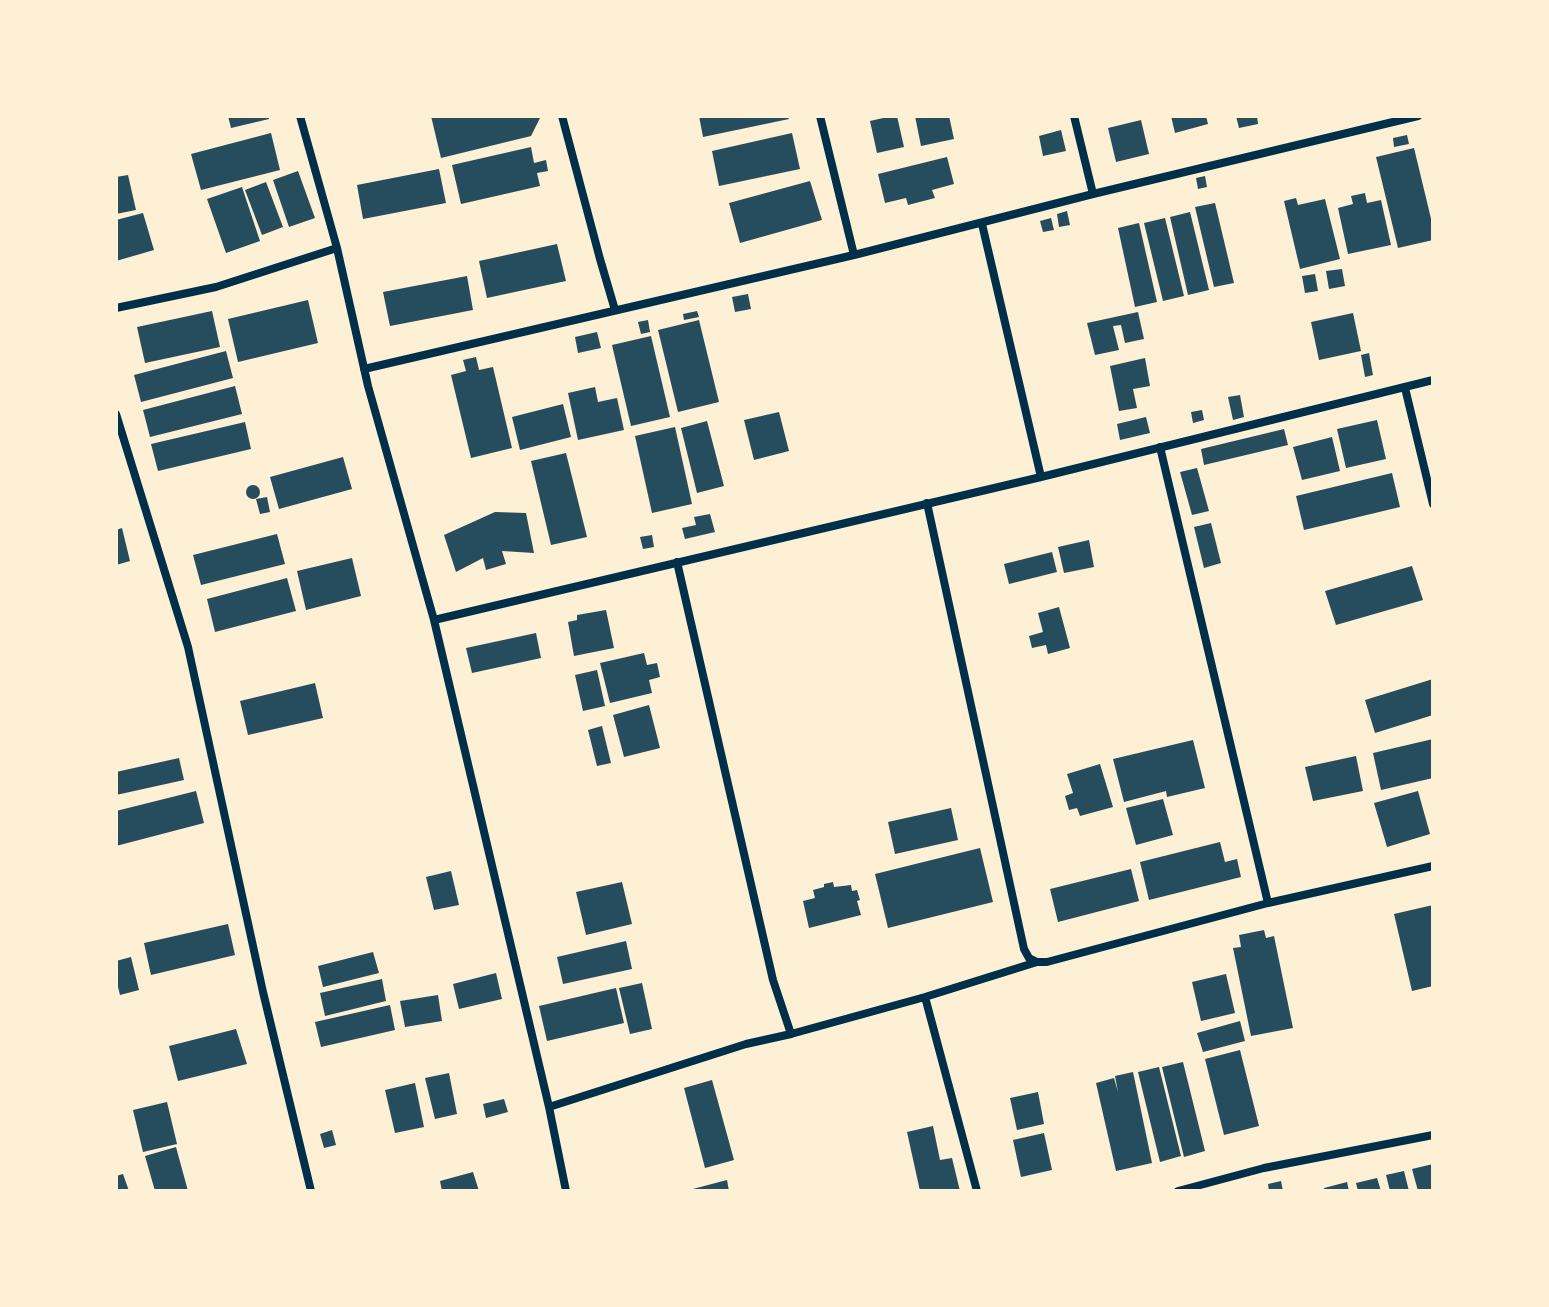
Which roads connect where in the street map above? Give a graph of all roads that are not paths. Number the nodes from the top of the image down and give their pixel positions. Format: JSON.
{"nodes":[{"id":1,"x":300,"y":116,"type":"edge"},
{"id":2,"x":562,"y":116,"type":"edge"},
{"id":3,"x":820,"y":116,"type":"edge"},
{"id":4,"x":1074,"y":116,"type":"edge"},
{"id":5,"x":1418,"y":116,"type":"edge"},
{"id":6,"x":1093,"y":194,"type":"junction"},
{"id":7,"x":982,"y":224,"type":"junction"},
{"id":8,"x":337,"y":248,"type":"junction"},
{"id":9,"x":854,"y":255,"type":"junction"},
{"id":10,"x":116,"y":308,"type":"edge"},
{"id":11,"x":615,"y":310,"type":"junction"},
{"id":12,"x":364,"y":369,"type":"junction"},
{"id":13,"x":1433,"y":380,"type":"edge"},
{"id":14,"x":1405,"y":388,"type":"junction"},
{"id":15,"x":116,"y":414,"type":"edge"},
{"id":16,"x":1160,"y":447,"type":"junction"},
{"id":17,"x":1041,"y":477,"type":"junction"},
{"id":18,"x":927,"y":503,"type":"junction"},
{"id":19,"x":1433,"y":504,"type":"edge"},
{"id":20,"x":677,"y":562,"type":"junction"},
{"id":21,"x":434,"y":620,"type":"junction"},
{"id":22,"x":1433,"y":866,"type":"edge"},
{"id":23,"x":1268,"y":903,"type":"junction"},
{"id":24,"x":1037,"y":962,"type":"junction"},
{"id":25,"x":925,"y":997,"type":"junction"},
{"id":26,"x":791,"y":1034,"type":"junction"},
{"id":27,"x":549,"y":1107,"type":"junction"},
{"id":28,"x":1433,"y":1135,"type":"edge"},
{"id":29,"x":311,"y":1191,"type":"edge"},
{"id":30,"x":566,"y":1191,"type":"edge"},
{"id":31,"x":977,"y":1191,"type":"edge"},
{"id":32,"x":1178,"y":1191,"type":"edge"}],
"edges":[{"from":1,"to":8,"type":"street"},
{"from":2,"to":11,"type":"street"},
{"from":3,"to":9,"type":"street"},
{"from":4,"to":6,"type":"street"},
{"from":5,"to":6,"type":"street"},
{"from":6,"to":7,"type":"street"},
{"from":7,"to":9,"type":"street"},
{"from":7,"to":17,"type":"street"},
{"from":8,"to":10,"type":"street"},
{"from":8,"to":12,"type":"street"},
{"from":9,"to":11,"type":"street"},
{"from":11,"to":12,"type":"street"},
{"from":12,"to":21,"type":"street"},
{"from":13,"to":14,"type":"street"},
{"from":14,"to":16,"type":"street"},
{"from":14,"to":19,"type":"street"},
{"from":15,"to":29,"type":"street"},
{"from":16,"to":17,"type":"street"},
{"from":16,"to":23,"type":"street"},
{"from":17,"to":18,"type":"street"},
{"from":18,"to":20,"type":"street"},
{"from":18,"to":24,"type":"street"},
{"from":20,"to":21,"type":"street"},
{"from":20,"to":26,"type":"street"},
{"from":21,"to":27,"type":"street"},
{"from":22,"to":23,"type":"street"},
{"from":23,"to":24,"type":"street"},
{"from":24,"to":25,"type":"street"},
{"from":25,"to":26,"type":"street"},
{"from":25,"to":31,"type":"street"},
{"from":26,"to":27,"type":"street"},
{"from":27,"to":30,"type":"street"},
{"from":28,"to":32,"type":"street"}]}
